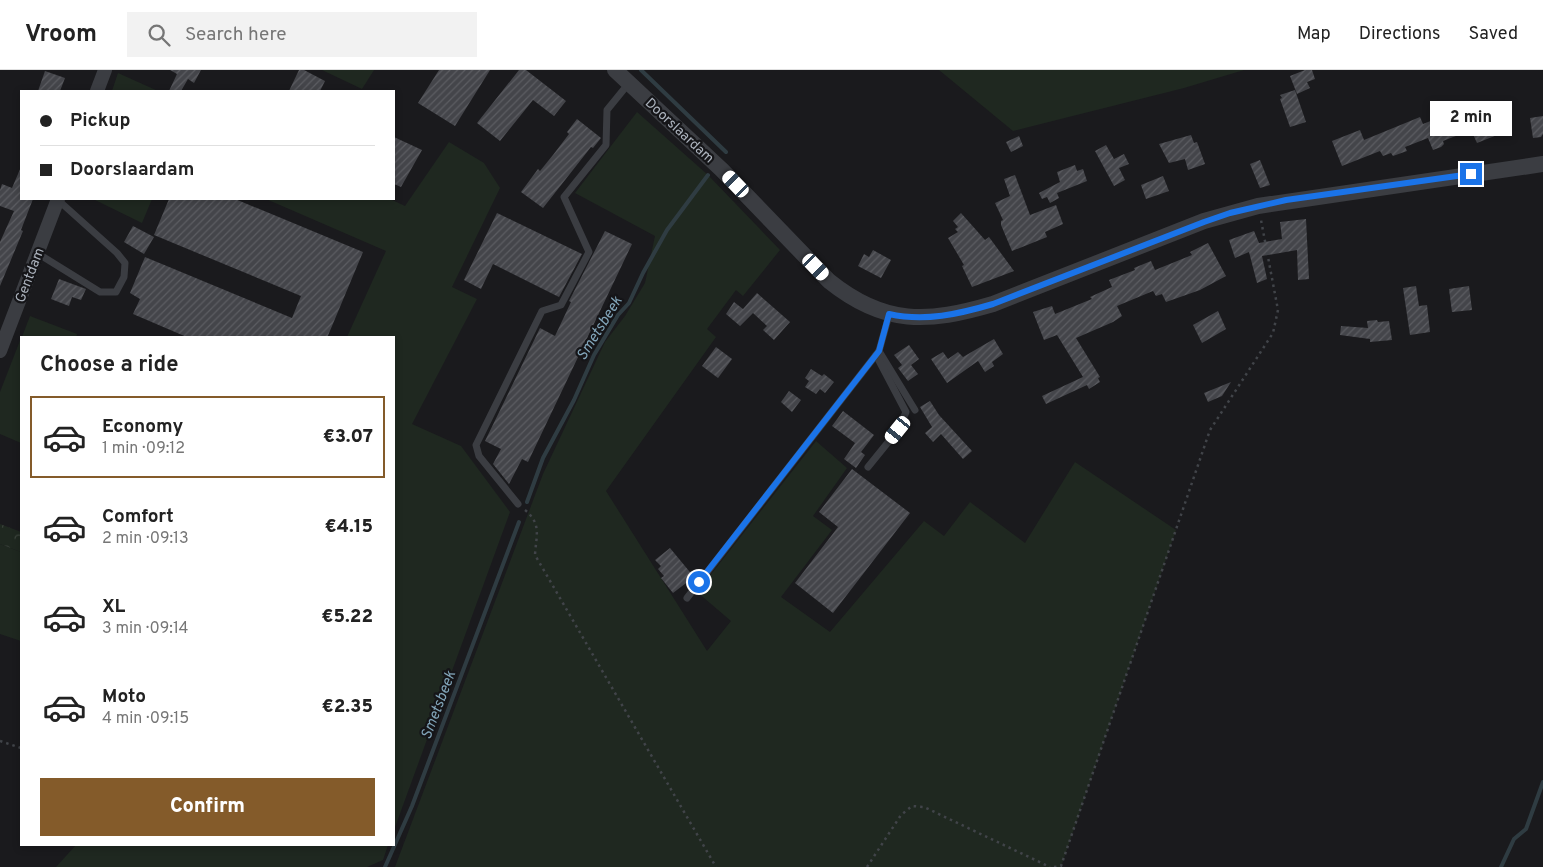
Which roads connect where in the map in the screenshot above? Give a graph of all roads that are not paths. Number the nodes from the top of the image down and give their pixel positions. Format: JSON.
{"nodes":[{"id":1,"x":105,"y":70,"type":"edge"},
{"id":2,"x":615,"y":70,"type":"edge"},
{"id":3,"x":629,"y":83,"type":"junction"},
{"id":4,"x":98,"y":90,"type":"edge"},
{"id":5,"x":1543,"y":164,"type":"edge"},
{"id":6,"x":58,"y":200,"type":"edge"},
{"id":7,"x":37,"y":253,"type":"junction"},
{"id":8,"x":889,"y":314,"type":"junction"},
{"id":9,"x":0,"y":350,"type":"edge"},
{"id":10,"x":878,"y":353,"type":"junction"},
{"id":11,"x":915,"y":410,"type":"dead end"},
{"id":12,"x":868,"y":467,"type":"dead end"},
{"id":13,"x":518,"y":504,"type":"road end"},
{"id":14,"x":687,"y":598,"type":"dead end"}],
"edges":[{"from":1,"to":4,"type":"street"},
{"from":2,"to":3,"type":"street","name":"Doorslaardam"},
{"from":3,"to":8,"type":"street","name":"Doorslaardam"},
{"from":3,"to":13,"type":"lane"},
{"from":5,"to":8,"type":"street","name":"Doorslaardam"},
{"from":6,"to":7,"type":"street","name":"Gentdam"},
{"from":6,"to":7,"type":"lane"},
{"from":7,"to":9,"type":"street","name":"Gentdam"},
{"from":8,"to":10,"type":"lane"},
{"from":10,"to":11,"type":"lane"},
{"from":10,"to":12,"type":"lane"},
{"from":10,"to":14,"type":"lane"}]}
